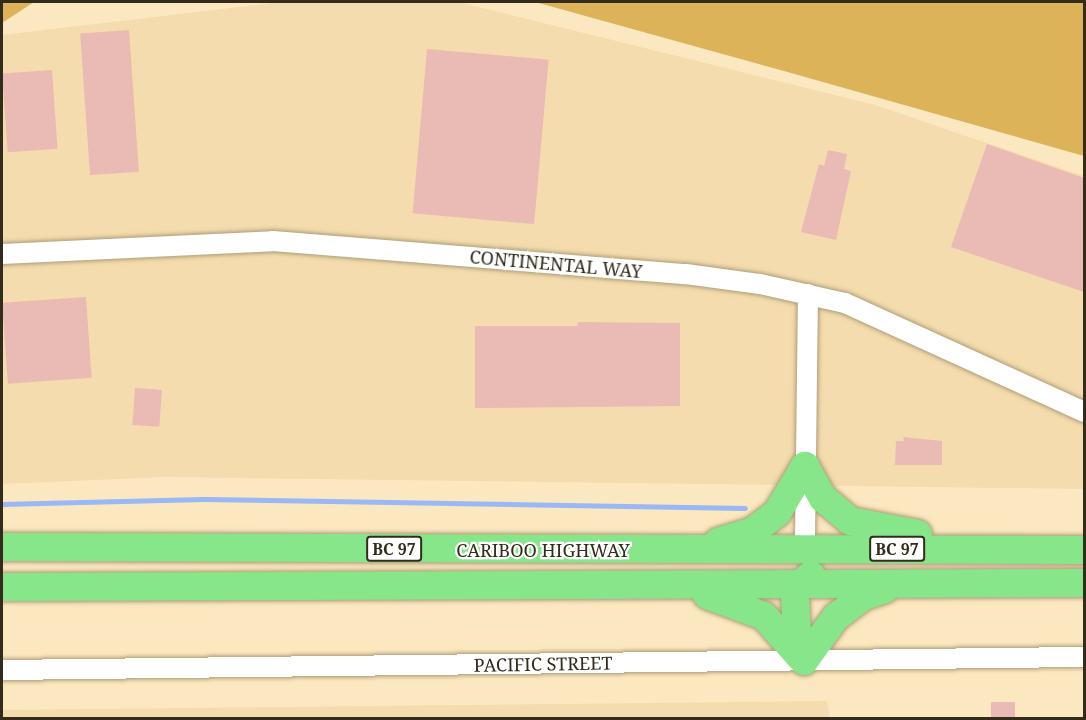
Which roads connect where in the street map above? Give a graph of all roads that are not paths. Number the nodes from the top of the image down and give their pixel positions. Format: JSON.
{"nodes":[{"id":1,"x":2,"y":254,"type":"edge"},
{"id":2,"x":808,"y":294,"type":"junction"},
{"id":3,"x":1084,"y":412,"type":"edge"},
{"id":4,"x":804,"y":466,"type":"junction"},
{"id":5,"x":2,"y":547,"type":"edge"},
{"id":6,"x":100,"y":547,"type":"junction"},
{"id":7,"x":993,"y":548,"type":"junction"},
{"id":8,"x":801,"y":549,"type":"junction"},
{"id":9,"x":1084,"y":550,"type":"edge"},
{"id":10,"x":687,"y":551,"type":"junction"},
{"id":11,"x":1084,"y":563,"type":"edge"},
{"id":12,"x":2,"y":565,"type":"edge"},
{"id":13,"x":1084,"y":583,"type":"edge"},
{"id":14,"x":896,"y":585,"type":"junction"},
{"id":15,"x":681,"y":586,"type":"junction"},
{"id":16,"x":798,"y":586,"type":"junction"},
{"id":17,"x":2,"y":587,"type":"edge"},
{"id":18,"x":499,"y":587,"type":"junction"},
{"id":19,"x":1084,"y":657,"type":"edge"},
{"id":20,"x":804,"y":661,"type":"junction"},
{"id":21,"x":2,"y":670,"type":"edge"}],
"edges":[{"from":1,"to":2,"type":"street","name":"CONTINENTAL WAY"},
{"from":2,"to":3,"type":"street","name":"CONTINENTAL WAY"},
{"from":2,"to":4,"type":"street"},
{"from":4,"to":7,"type":"highway"},
{"from":4,"to":8,"type":"street"},
{"from":4,"to":10,"type":"highway"},
{"from":5,"to":6,"type":"highway","name":"CARIBOO HIGHWAY","number":"BC 97"},
{"from":6,"to":10,"type":"highway","name":"CARIBOO HIGHWAY","number":"BC 97"},
{"from":6,"to":12,"type":"highway"},
{"from":7,"to":8,"type":"highway","name":"CARIBOO HIGHWAY","number":"BC 97"},
{"from":7,"to":9,"type":"highway","name":"CARIBOO HIGHWAY","number":"BC 97"},
{"from":8,"to":10,"type":"highway","name":"CARIBOO HIGHWAY","number":"BC 97"},
{"from":8,"to":18,"type":"highway"},
{"from":11,"to":16,"type":"highway"},
{"from":13,"to":14,"type":"highway","name":"CARIBOO HIGHWAY","number":"BC 97"},
{"from":14,"to":16,"type":"highway","name":"CARIBOO HIGHWAY","number":"BC 97"},
{"from":14,"to":20,"type":"highway"},
{"from":15,"to":16,"type":"highway","name":"CARIBOO HIGHWAY","number":"BC 97"},
{"from":15,"to":18,"type":"highway","name":"CARIBOO HIGHWAY","number":"BC 97"},
{"from":15,"to":20,"type":"highway"},
{"from":16,"to":20,"type":"highway"},
{"from":17,"to":18,"type":"highway","name":"CARIBOO HIGHWAY","number":"BC 97"},
{"from":19,"to":20,"type":"street","name":"PACIFIC STREET"},
{"from":20,"to":21,"type":"street","name":"PACIFIC STREET"}]}
